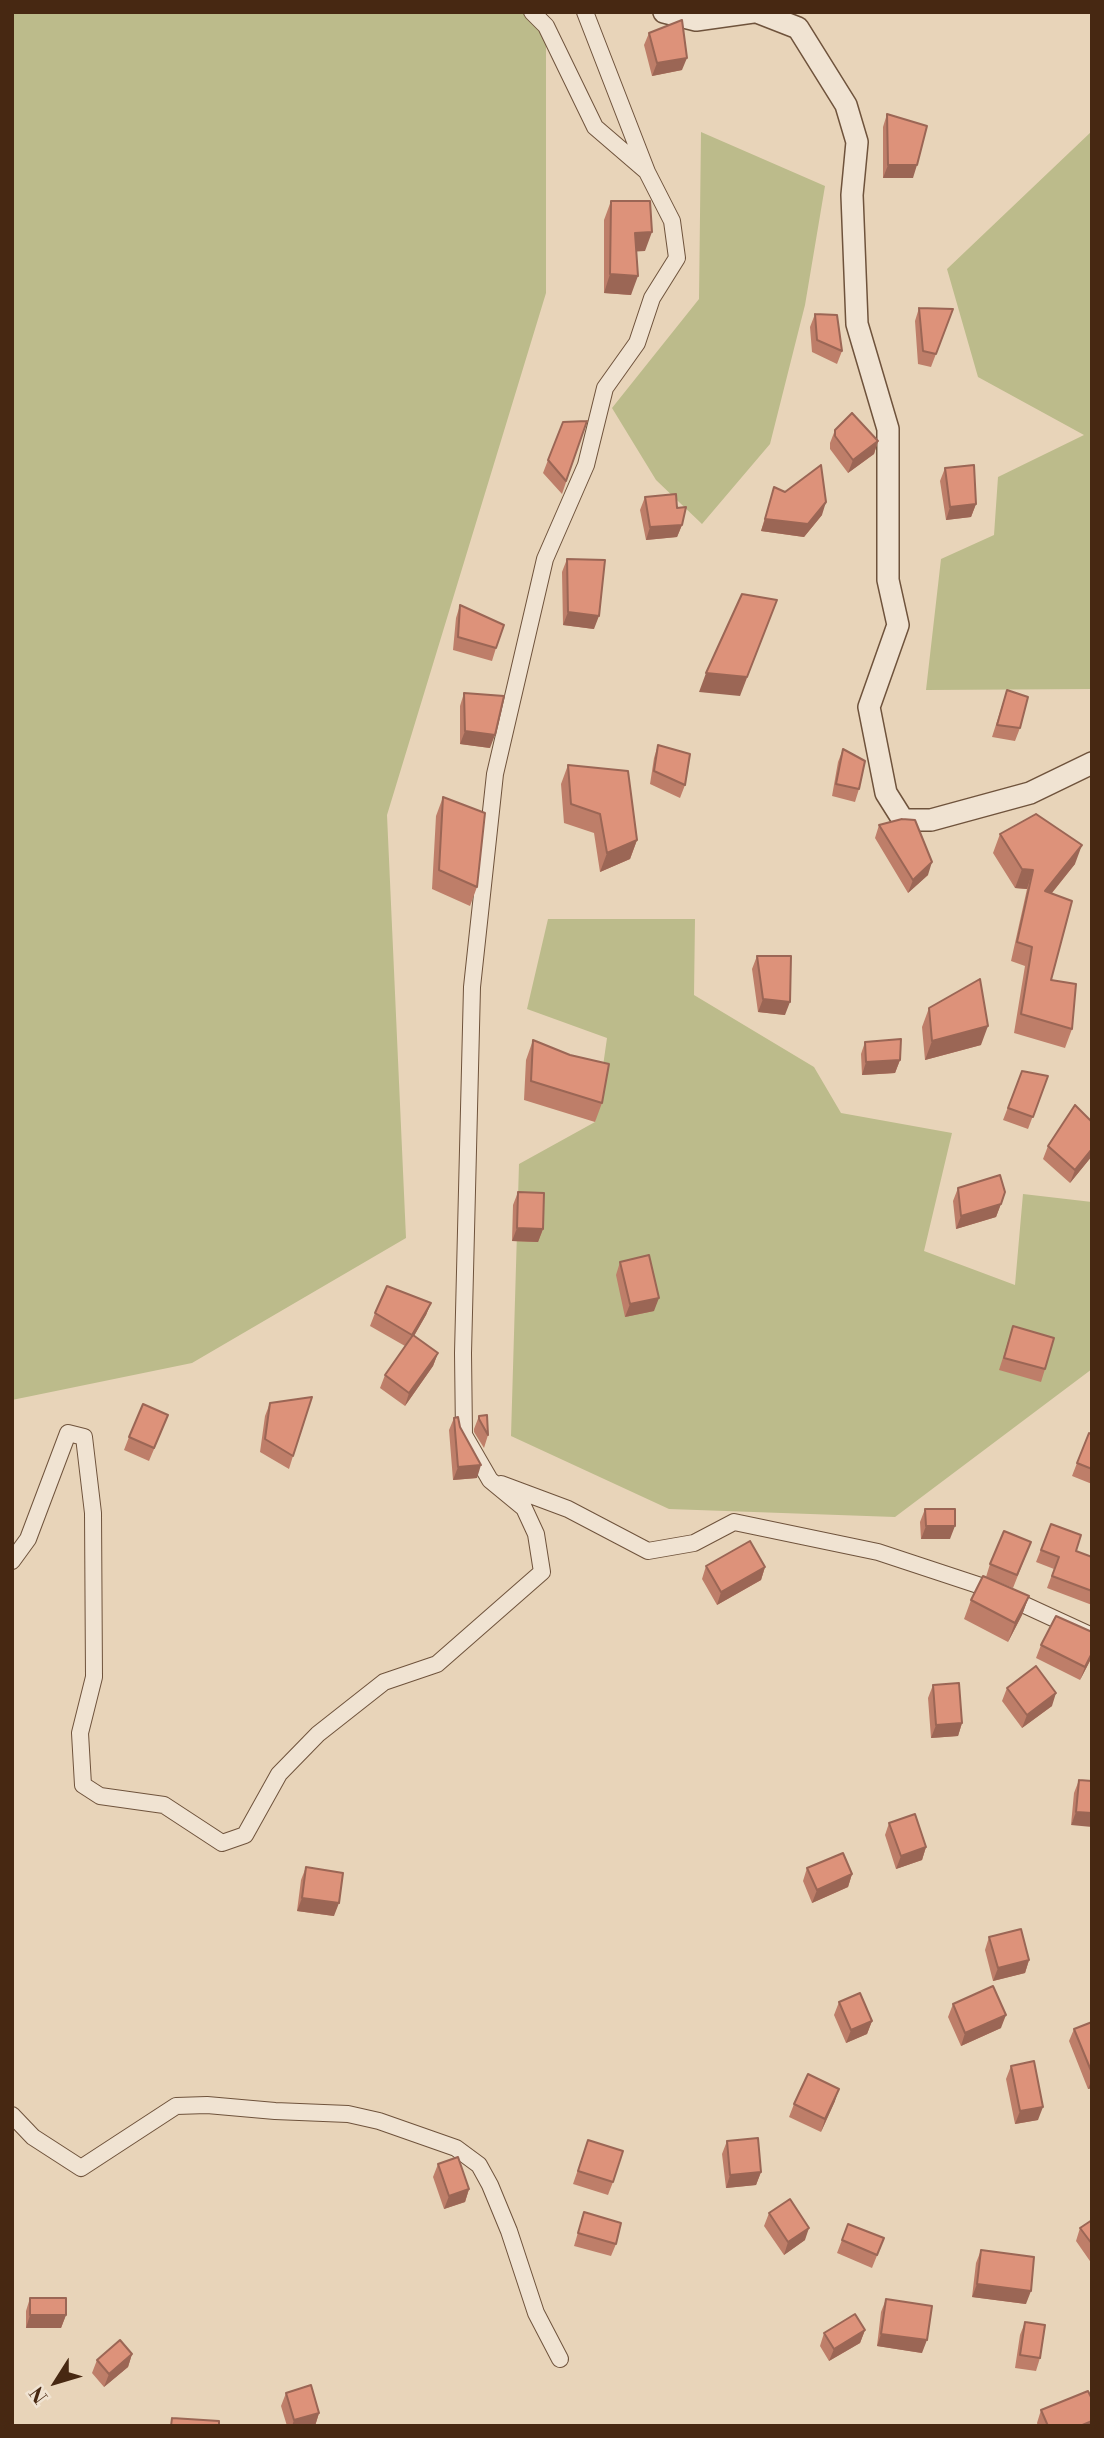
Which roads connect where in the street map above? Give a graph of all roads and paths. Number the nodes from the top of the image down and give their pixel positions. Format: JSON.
{"nodes":[{"id":1,"x":532,"y":12,"type":"edge"},
{"id":2,"x":585,"y":12,"type":"edge"},
{"id":3,"x":664,"y":12,"type":"edge"},
{"id":4,"x":755,"y":12,"type":"edge"},
{"id":5,"x":647,"y":172,"type":"junction"},
{"id":6,"x":1092,"y":763,"type":"edge"},
{"id":7,"x":490,"y":1480,"type":"junction"},
{"id":8,"x":12,"y":1561,"type":"edge"},
{"id":9,"x":1092,"y":1636,"type":"edge"},
{"id":10,"x":12,"y":2115,"type":"edge"},
{"id":11,"x":560,"y":2359,"type":"dead end"}],
"edges":[{"from":1,"to":5,"type":"street"},
{"from":2,"to":5,"type":"street"},
{"from":3,"to":4,"type":"street"},
{"from":4,"to":6,"type":"street"},
{"from":5,"to":7,"type":"street"},
{"from":7,"to":8,"type":"street"},
{"from":7,"to":9,"type":"street"},
{"from":10,"to":11,"type":"street"}]}
